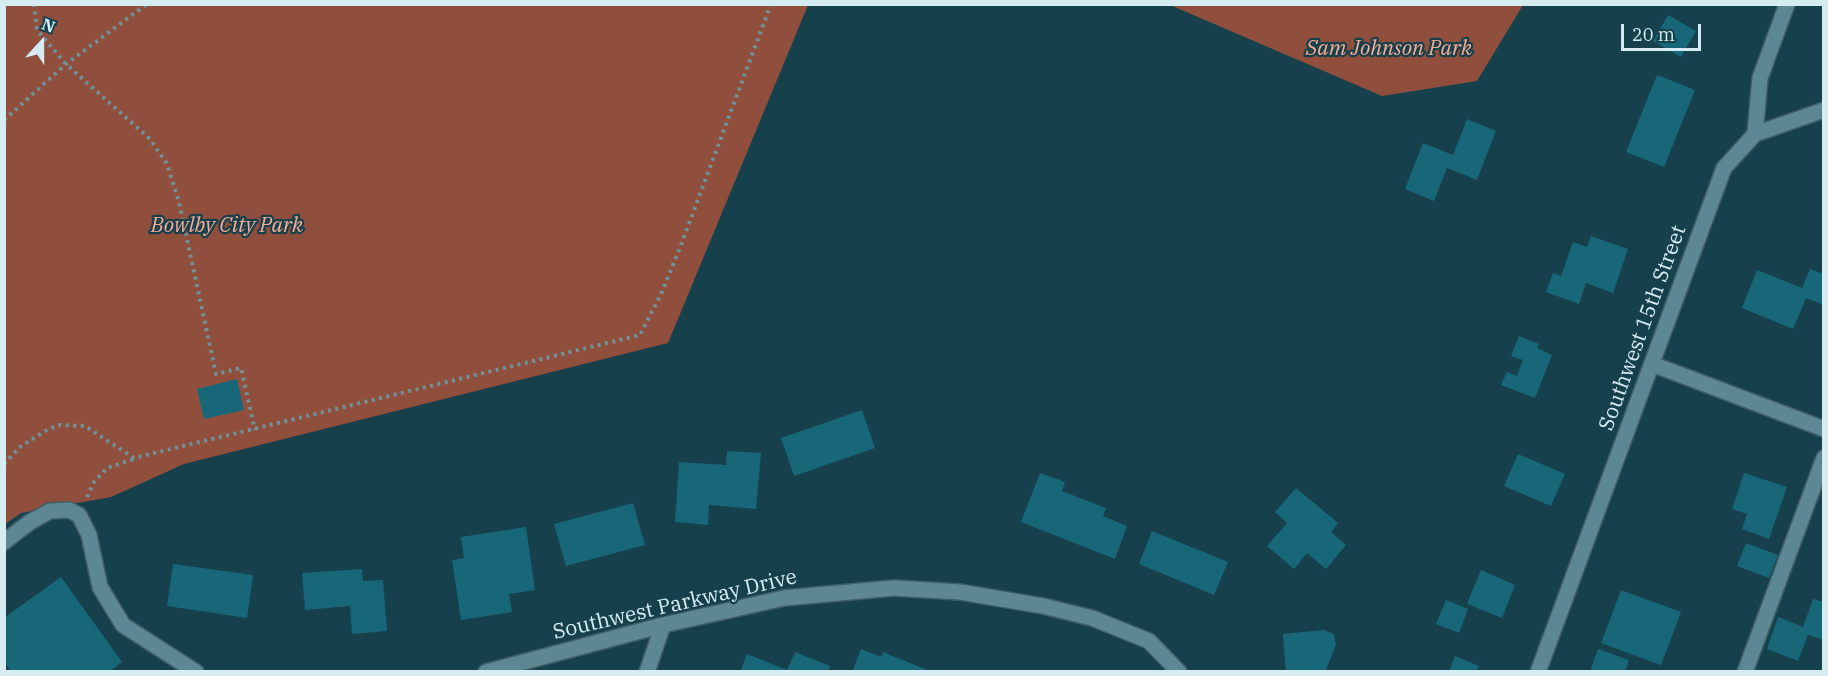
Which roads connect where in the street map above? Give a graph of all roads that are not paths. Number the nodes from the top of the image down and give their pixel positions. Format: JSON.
{"nodes":[{"id":1,"x":1787,"y":4,"type":"edge"},
{"id":2,"x":1824,"y":110,"type":"edge"},
{"id":3,"x":1755,"y":134,"type":"junction"},
{"id":4,"x":1652,"y":364,"type":"junction"},
{"id":5,"x":1824,"y":429,"type":"edge"},
{"id":6,"x":1824,"y":458,"type":"edge"},
{"id":7,"x":4,"y":542,"type":"edge"},
{"id":8,"x":663,"y":626,"type":"junction"},
{"id":9,"x":196,"y":672,"type":"edge"},
{"id":10,"x":486,"y":672,"type":"edge"},
{"id":11,"x":646,"y":672,"type":"edge"},
{"id":12,"x":1179,"y":672,"type":"edge"},
{"id":13,"x":1538,"y":672,"type":"edge"},
{"id":14,"x":1745,"y":672,"type":"edge"}],
"edges":[{"from":1,"to":3,"type":"street"},
{"from":2,"to":3,"type":"street"},
{"from":3,"to":4,"type":"street","name":"Southwest 15th Street"},
{"from":4,"to":5,"type":"street"},
{"from":4,"to":13,"type":"street","name":"Southwest 15th Street"},
{"from":6,"to":14,"type":"street"},
{"from":7,"to":9,"type":"street"},
{"from":8,"to":10,"type":"street","name":"Southwest Parkway Drive"},
{"from":8,"to":11,"type":"street"},
{"from":8,"to":12,"type":"street","name":"Southwest Parkway Drive"}]}
